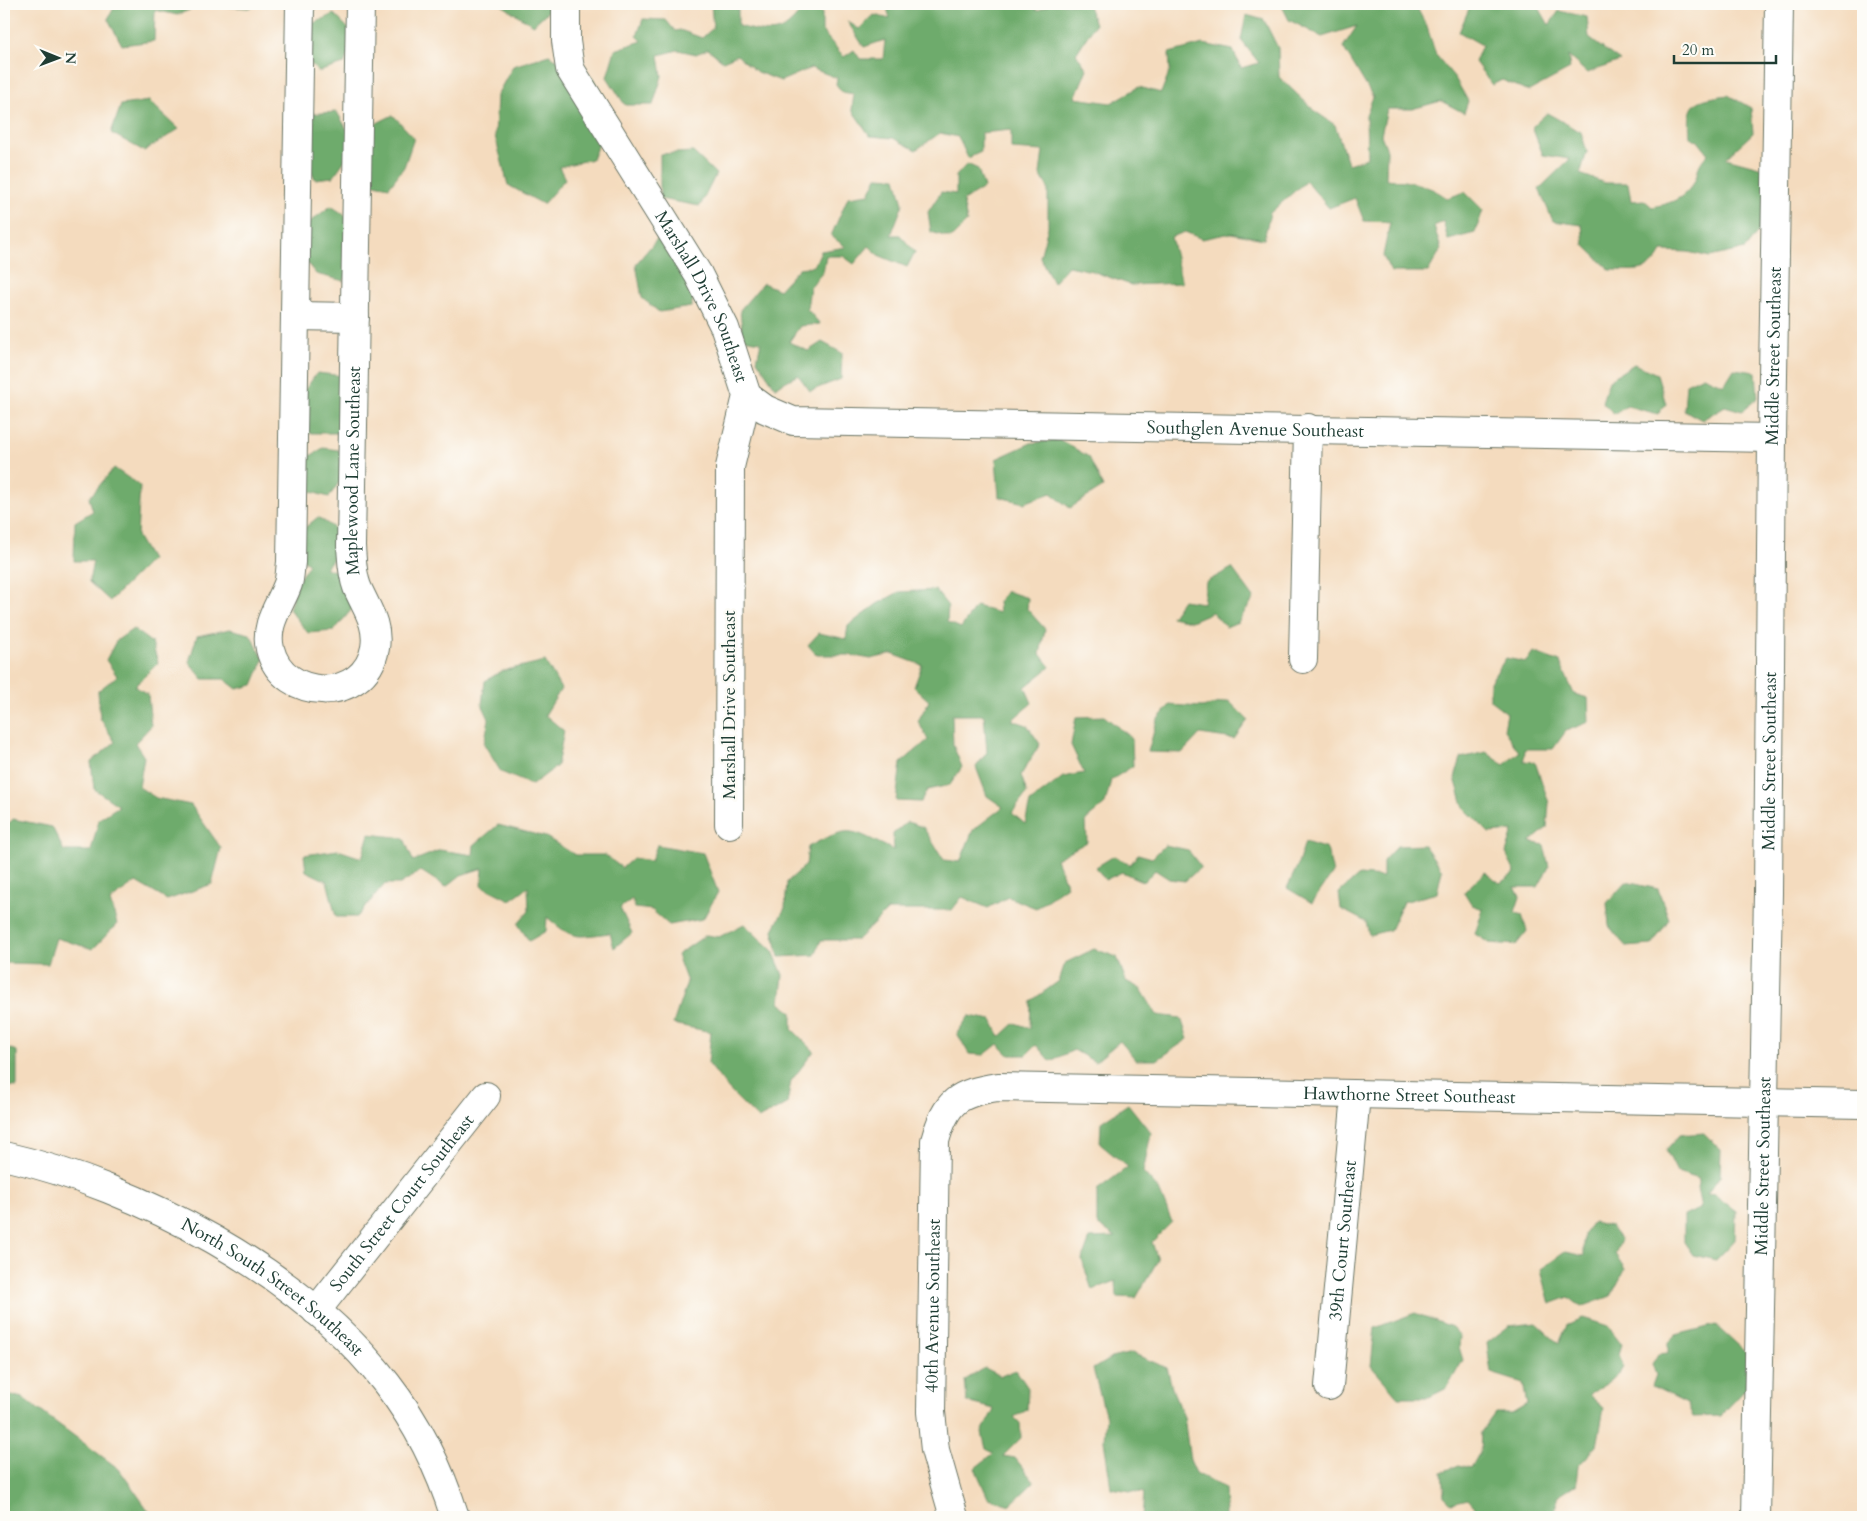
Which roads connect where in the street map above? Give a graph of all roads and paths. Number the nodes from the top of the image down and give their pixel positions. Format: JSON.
{"nodes":[{"id":1,"x":300,"y":4,"type":"edge"},
{"id":2,"x":360,"y":4,"type":"edge"},
{"id":3,"x":566,"y":4,"type":"edge"},
{"id":4,"x":1778,"y":4,"type":"edge"},
{"id":5,"x":295,"y":316,"type":"junction"},
{"id":6,"x":355,"y":317,"type":"junction"},
{"id":7,"x":746,"y":396,"type":"junction"},
{"id":8,"x":1308,"y":428,"type":"junction"},
{"id":9,"x":1772,"y":438,"type":"junction"},
{"id":10,"x":1303,"y":659,"type":"dead end"},
{"id":11,"x":729,"y":824,"type":"dead end"},
{"id":12,"x":1356,"y":1095,"type":"junction"},
{"id":13,"x":486,"y":1096,"type":"dead end"},
{"id":14,"x":957,"y":1098,"type":"joint"},
{"id":15,"x":1764,"y":1102,"type":"junction"},
{"id":16,"x":1863,"y":1104,"type":"edge"},
{"id":17,"x":4,"y":1156,"type":"edge"},
{"id":18,"x":316,"y":1311,"type":"junction"},
{"id":19,"x":1329,"y":1386,"type":"dead end"},
{"id":20,"x":455,"y":1517,"type":"edge"},
{"id":21,"x":954,"y":1517,"type":"edge"},
{"id":22,"x":1756,"y":1517,"type":"edge"}],
"edges":[{"from":1,"to":5,"type":"street","name":"Maplewood Lane Southeast"},
{"from":2,"to":6,"type":"street","name":"Maplewood Lane Southeast"},
{"from":3,"to":7,"type":"street","name":"Marshall Drive Southeast"},
{"from":4,"to":9,"type":"street","name":"Middle Street Southeast"},
{"from":5,"to":6,"type":"street"},
{"from":5,"to":6,"type":"street","name":"Maplewood Lane Southeast"},
{"from":7,"to":8,"type":"street","name":"Southglen Avenue Southeast"},
{"from":7,"to":11,"type":"street","name":"Marshall Drive Southeast"},
{"from":8,"to":9,"type":"street","name":"Southglen Avenue Southeast"},
{"from":8,"to":10,"type":"street"},
{"from":9,"to":15,"type":"street","name":"Middle Street Southeast"},
{"from":12,"to":14,"type":"street","name":"Hawthorne Street Southeast"},
{"from":12,"to":15,"type":"street","name":"Hawthorne Street Southeast"},
{"from":12,"to":19,"type":"street","name":"39th Court Southeast"},
{"from":13,"to":18,"type":"street","name":"South Street Court Southeast"},
{"from":14,"to":21,"type":"street","name":"40th Avenue Southeast"},
{"from":15,"to":16,"type":"street","name":"Hawthorne Street Southeast"},
{"from":15,"to":22,"type":"street","name":"Middle Street Southeast"},
{"from":17,"to":18,"type":"street","name":"North South Street Southeast"},
{"from":18,"to":20,"type":"street","name":"North South Street Southeast"}]}
